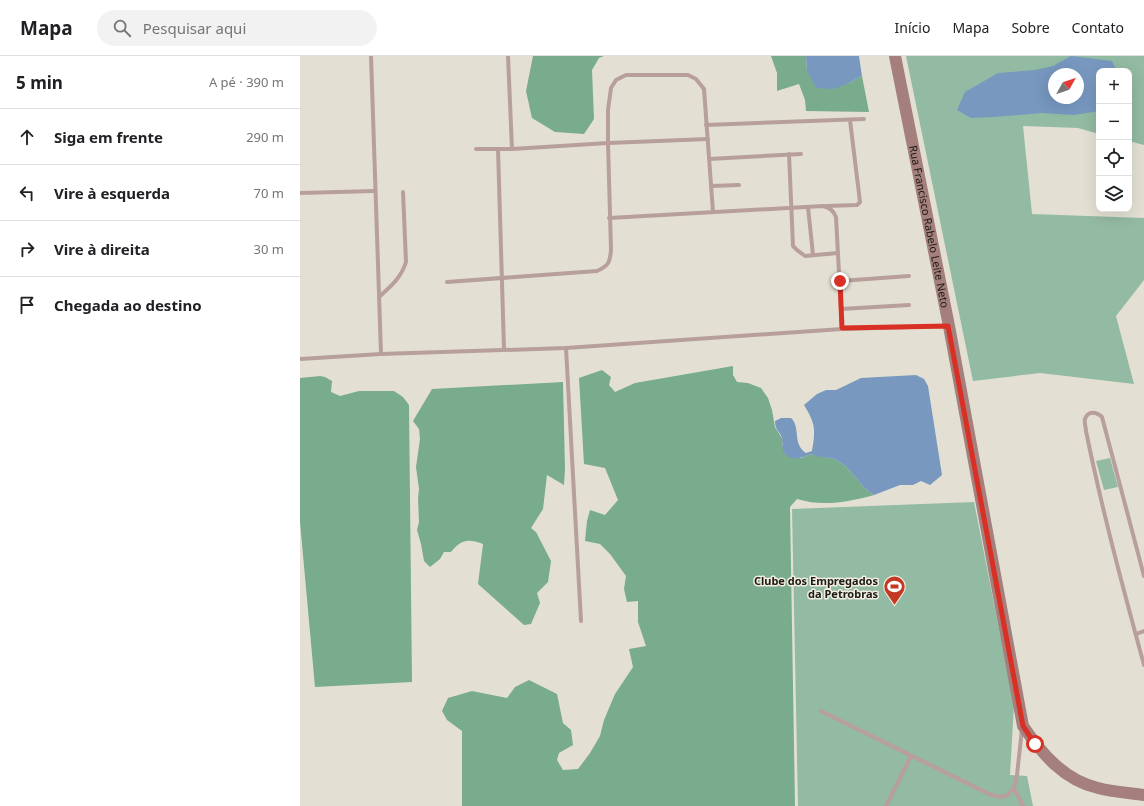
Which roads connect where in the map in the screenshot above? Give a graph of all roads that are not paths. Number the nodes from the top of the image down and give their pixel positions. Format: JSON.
{"nodes":[{"id":1,"x":371,"y":56,"type":"edge"},
{"id":2,"x":508,"y":56,"type":"edge"},
{"id":3,"x":895,"y":56,"type":"edge"},
{"id":4,"x":864,"y":119,"type":"dead end"},
{"id":5,"x":850,"y":120,"type":"junction"},
{"id":6,"x":706,"y":125,"type":"junction"},
{"id":7,"x":708,"y":139,"type":"junction"},
{"id":8,"x":608,"y":143,"type":"junction"},
{"id":9,"x":476,"y":149,"type":"dead end"},
{"id":10,"x":498,"y":149,"type":"junction"},
{"id":11,"x":512,"y":149,"type":"junction"},
{"id":12,"x":790,"y":154,"type":"junction"},
{"id":13,"x":801,"y":154,"type":"dead end"},
{"id":14,"x":709,"y":159,"type":"junction"},
{"id":15,"x":739,"y":185,"type":"dead end"},
{"id":16,"x":711,"y":186,"type":"junction"},
{"id":17,"x":375,"y":191,"type":"junction"},
{"id":18,"x":403,"y":192,"type":"dead end"},
{"id":19,"x":300,"y":193,"type":"edge"},
{"id":20,"x":823,"y":206,"type":"junction"},
{"id":21,"x":808,"y":207,"type":"junction"},
{"id":22,"x":791,"y":208,"type":"junction"},
{"id":23,"x":712,"y":212,"type":"junction"},
{"id":24,"x":609,"y":218,"type":"junction"},
{"id":25,"x":838,"y":254,"type":"junction"},
{"id":26,"x":813,"y":255,"type":"junction"},
{"id":27,"x":909,"y":276,"type":"dead end"},
{"id":28,"x":503,"y":278,"type":"junction"},
{"id":29,"x":840,"y":281,"type":"junction"},
{"id":30,"x":447,"y":282,"type":"dead end"},
{"id":31,"x":379,"y":297,"type":"junction"},
{"id":32,"x":909,"y":306,"type":"dead end"},
{"id":33,"x":841,"y":309,"type":"junction"},
{"id":34,"x":948,"y":326,"type":"junction"},
{"id":35,"x":842,"y":328,"type":"junction"},
{"id":36,"x":566,"y":348,"type":"junction"},
{"id":37,"x":504,"y":349,"type":"junction"},
{"id":38,"x":381,"y":354,"type":"junction"},
{"id":39,"x":300,"y":359,"type":"edge"},
{"id":40,"x":1144,"y":576,"type":"edge"},
{"id":41,"x":581,"y":621,"type":"dead end"},
{"id":42,"x":1144,"y":631,"type":"edge"},
{"id":43,"x":1136,"y":634,"type":"junction"},
{"id":44,"x":1144,"y":665,"type":"edge"},
{"id":45,"x":821,"y":711,"type":"dead end"},
{"id":46,"x":1023,"y":726,"type":"junction"},
{"id":47,"x":911,"y":756,"type":"junction"},
{"id":48,"x":1014,"y":788,"type":"junction"},
{"id":49,"x":1144,"y":795,"type":"edge"},
{"id":50,"x":886,"y":806,"type":"edge"},
{"id":51,"x":1023,"y":806,"type":"edge"}],
"edges":[{"from":1,"to":17,"type":"lane"},
{"from":2,"to":11,"type":"lane"},
{"from":3,"to":34,"type":"street","name":"Rua Francisco Rabelo Leite Neto"},
{"from":4,"to":5,"type":"lane"},
{"from":5,"to":6,"type":"lane"},
{"from":5,"to":20,"type":"lane"},
{"from":6,"to":7,"type":"lane"},
{"from":6,"to":8,"type":"lane"},
{"from":7,"to":8,"type":"lane"},
{"from":7,"to":14,"type":"lane"},
{"from":8,"to":11,"type":"lane"},
{"from":8,"to":24,"type":"lane"},
{"from":9,"to":10,"type":"lane"},
{"from":10,"to":11,"type":"lane"},
{"from":10,"to":28,"type":"lane"},
{"from":12,"to":13,"type":"lane"},
{"from":12,"to":14,"type":"lane"},
{"from":12,"to":22,"type":"lane"},
{"from":14,"to":16,"type":"lane"},
{"from":15,"to":16,"type":"lane"},
{"from":16,"to":23,"type":"lane"},
{"from":17,"to":19,"type":"lane"},
{"from":17,"to":31,"type":"lane"},
{"from":18,"to":31,"type":"lane"},
{"from":20,"to":21,"type":"lane"},
{"from":20,"to":25,"type":"lane"},
{"from":21,"to":22,"type":"lane"},
{"from":21,"to":26,"type":"lane"},
{"from":22,"to":23,"type":"lane"},
{"from":22,"to":26,"type":"lane"},
{"from":23,"to":24,"type":"lane"},
{"from":24,"to":28,"type":"lane"},
{"from":25,"to":26,"type":"lane"},
{"from":25,"to":29,"type":"lane"},
{"from":27,"to":29,"type":"lane"},
{"from":28,"to":30,"type":"lane"},
{"from":28,"to":37,"type":"lane"},
{"from":29,"to":33,"type":"lane"},
{"from":31,"to":38,"type":"lane"},
{"from":32,"to":33,"type":"lane"},
{"from":33,"to":35,"type":"lane"},
{"from":34,"to":35,"type":"lane"},
{"from":34,"to":46,"type":"street","name":"Rua Francisco Rabelo Leite Neto"},
{"from":35,"to":36,"type":"lane"},
{"from":36,"to":37,"type":"lane"},
{"from":36,"to":41,"type":"lane"},
{"from":37,"to":38,"type":"lane"},
{"from":38,"to":39,"type":"lane"},
{"from":40,"to":43,"type":"lane"},
{"from":42,"to":43,"type":"lane"},
{"from":43,"to":44,"type":"lane"},
{"from":45,"to":47,"type":"lane"},
{"from":46,"to":48,"type":"lane"},
{"from":46,"to":49,"type":"street","name":"Rua Francisco Rabelo Leite Neto"},
{"from":47,"to":48,"type":"lane"},
{"from":47,"to":50,"type":"lane"},
{"from":48,"to":51,"type":"lane"}]}
